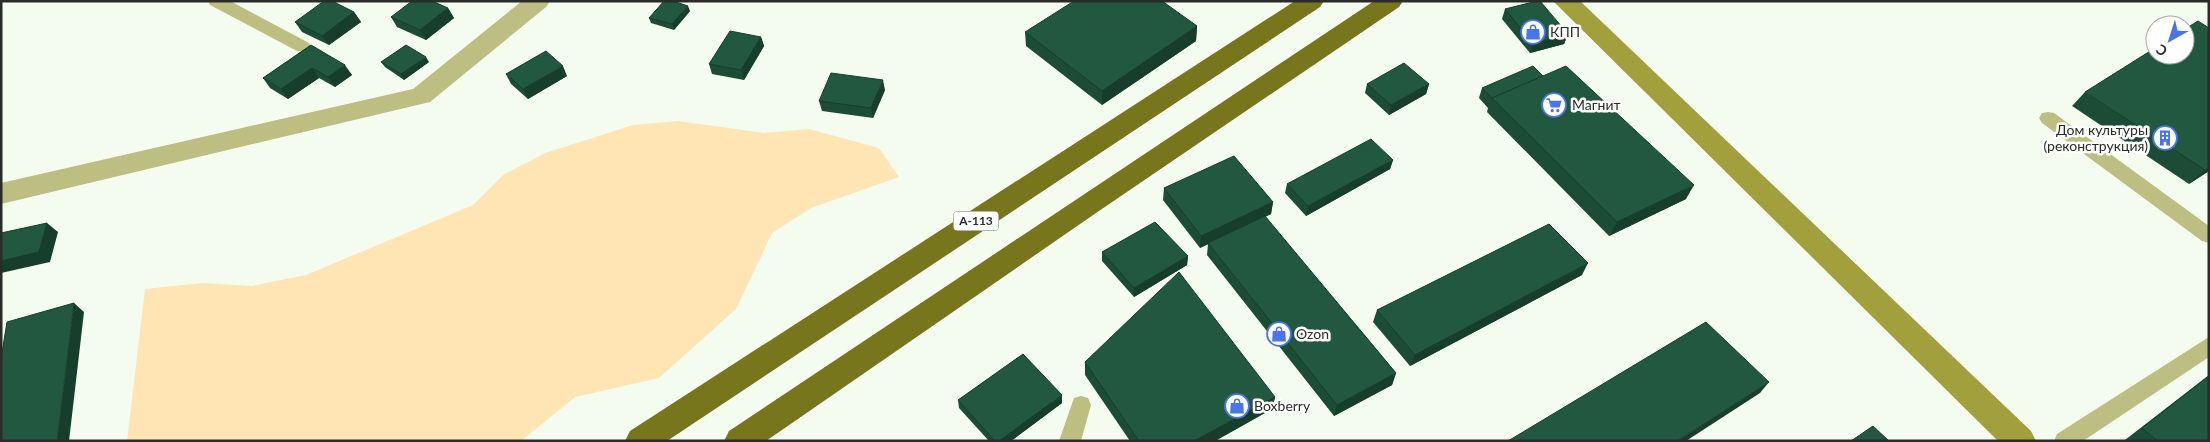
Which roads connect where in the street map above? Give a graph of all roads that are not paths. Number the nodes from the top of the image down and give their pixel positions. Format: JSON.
{"nodes":[{"id":1,"x":216,"y":1,"type":"edge"},
{"id":2,"x":538,"y":1,"type":"edge"},
{"id":3,"x":1312,"y":1,"type":"edge"},
{"id":4,"x":1392,"y":1,"type":"edge"},
{"id":5,"x":1566,"y":1,"type":"edge"},
{"id":6,"x":303,"y":47,"type":"dead end"},
{"id":7,"x":2048,"y":118,"type":"dead end"},
{"id":8,"x":1,"y":194,"type":"edge"},
{"id":9,"x":2209,"y":236,"type":"edge"},
{"id":10,"x":2209,"y":346,"type":"edge"},
{"id":11,"x":1080,"y":405,"type":"dead end"},
{"id":12,"x":641,"y":441,"type":"edge"},
{"id":13,"x":740,"y":441,"type":"edge"},
{"id":14,"x":1070,"y":441,"type":"edge"},
{"id":15,"x":2020,"y":441,"type":"edge"},
{"id":16,"x":2065,"y":441,"type":"edge"}],
"edges":[{"from":1,"to":6,"type":"lane"},
{"from":2,"to":8,"type":"street"},
{"from":3,"to":12,"type":"highway","number":"А-113"},
{"from":4,"to":13,"type":"highway"},
{"from":5,"to":15,"type":"street"},
{"from":7,"to":9,"type":"lane"},
{"from":10,"to":16,"type":"lane"},
{"from":11,"to":14,"type":"lane"}]}
